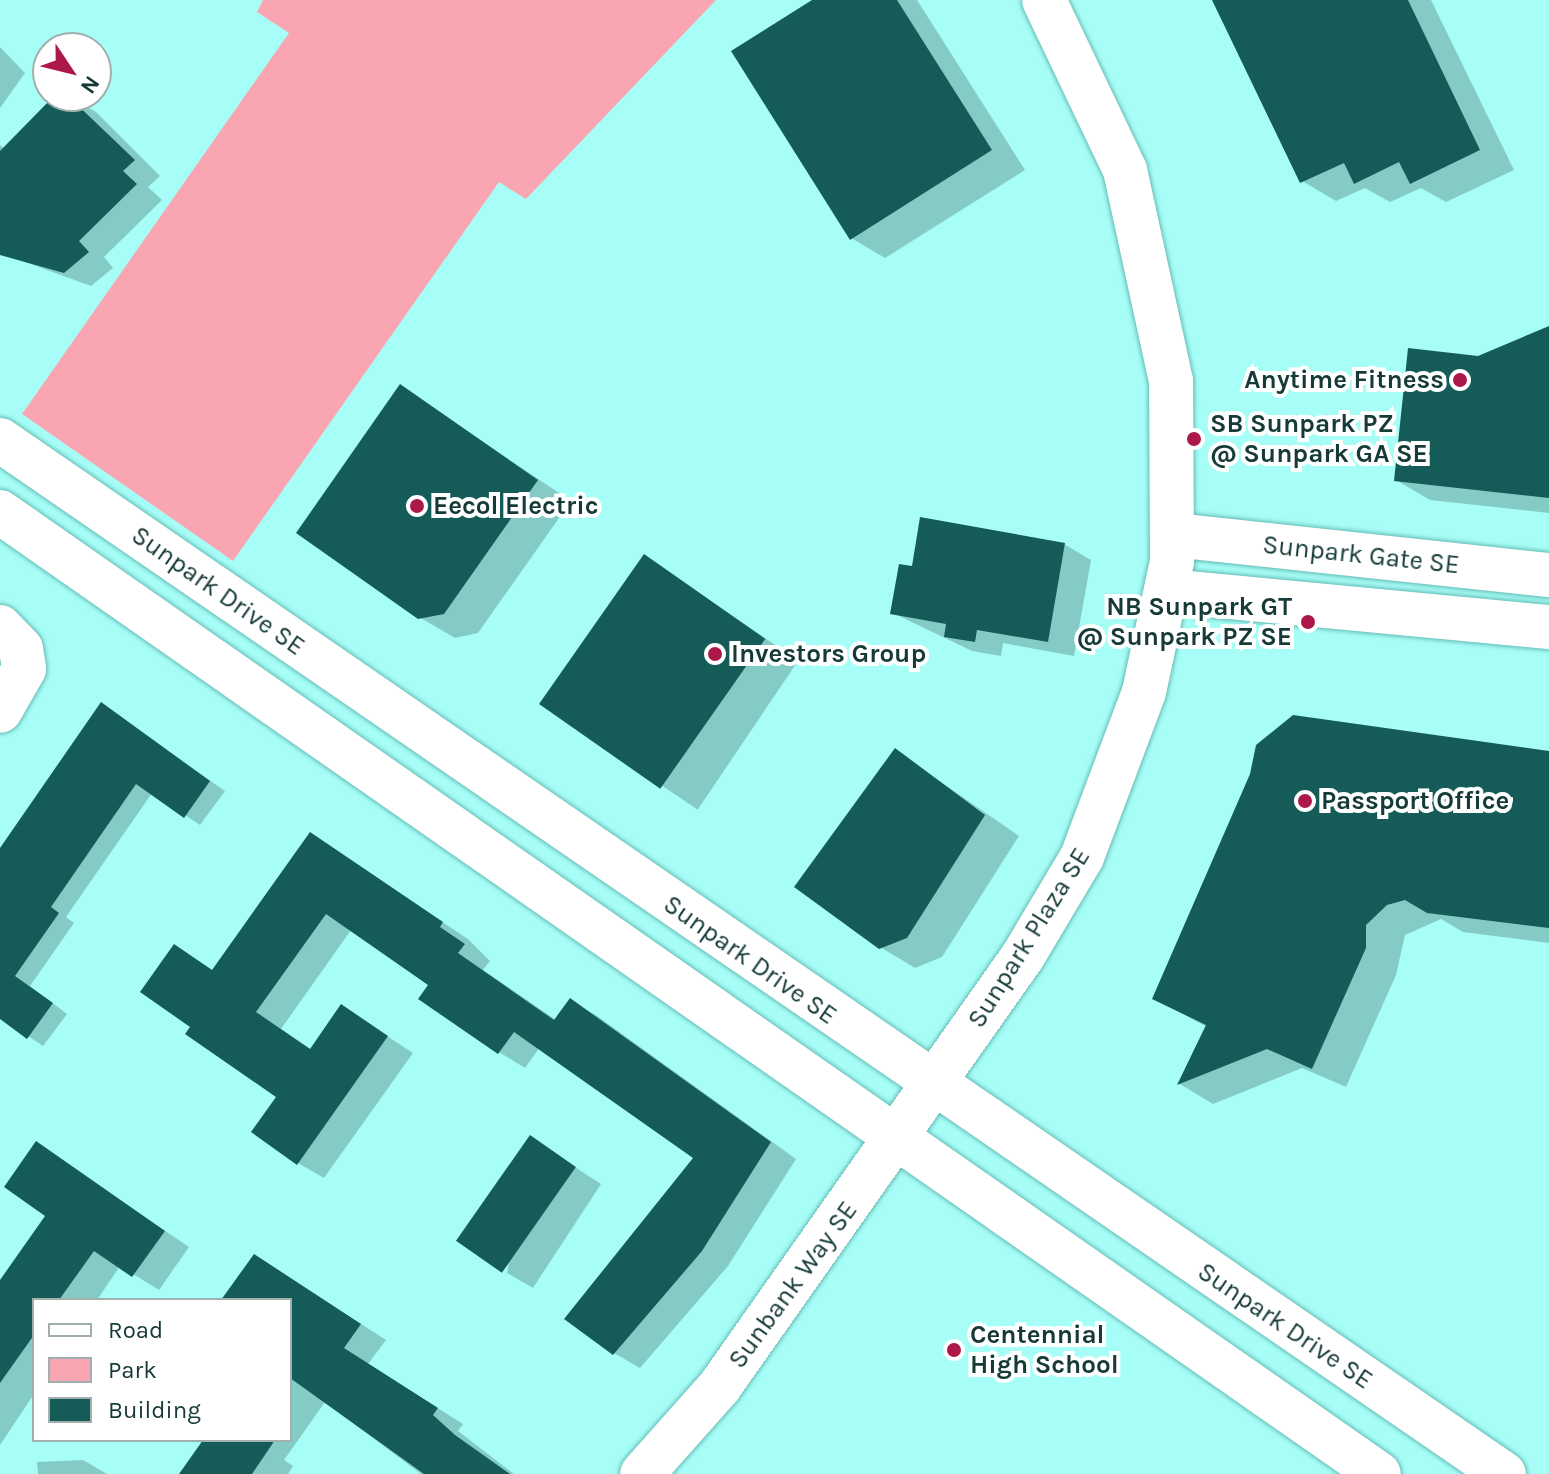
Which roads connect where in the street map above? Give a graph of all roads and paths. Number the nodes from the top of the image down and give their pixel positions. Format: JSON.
{"nodes":[{"id":1,"x":1044,"y":0,"type":"edge"},
{"id":2,"x":0,"y":440,"type":"edge"},
{"id":3,"x":0,"y":512,"type":"edge"},
{"id":4,"x":1174,"y":535,"type":"junction"},
{"id":5,"x":1549,"y":575,"type":"edge"},
{"id":6,"x":1167,"y":591,"type":"junction"},
{"id":7,"x":0,"y":627,"type":"edge"},
{"id":8,"x":1549,"y":627,"type":"edge"},
{"id":9,"x":0,"y":711,"type":"edge"},
{"id":10,"x":934,"y":1087,"type":"junction"},
{"id":11,"x":896,"y":1141,"type":"junction"},
{"id":12,"x":642,"y":1474,"type":"edge"},
{"id":13,"x":1379,"y":1474,"type":"edge"},
{"id":14,"x":1504,"y":1474,"type":"edge"}],
"edges":[{"from":1,"to":4,"type":"street","name":"Sunpark Plaza SE"},
{"from":2,"to":10,"type":"street","name":"Sunpark Drive SE"},
{"from":3,"to":11,"type":"street"},
{"from":4,"to":5,"type":"street","name":"Sunpark Gate SE"},
{"from":4,"to":6,"type":"street","name":"Sunpark Plaza SE"},
{"from":6,"to":8,"type":"street","name":"Sunpark Gate SE"},
{"from":6,"to":10,"type":"street","name":"Sunpark Plaza SE"},
{"from":7,"to":9,"type":"street"},
{"from":10,"to":11,"type":"street","name":"Sunbank Way SE"},
{"from":10,"to":14,"type":"street","name":"Sunpark Drive SE"},
{"from":11,"to":12,"type":"street","name":"Sunbank Way SE"},
{"from":11,"to":13,"type":"street"}]}
